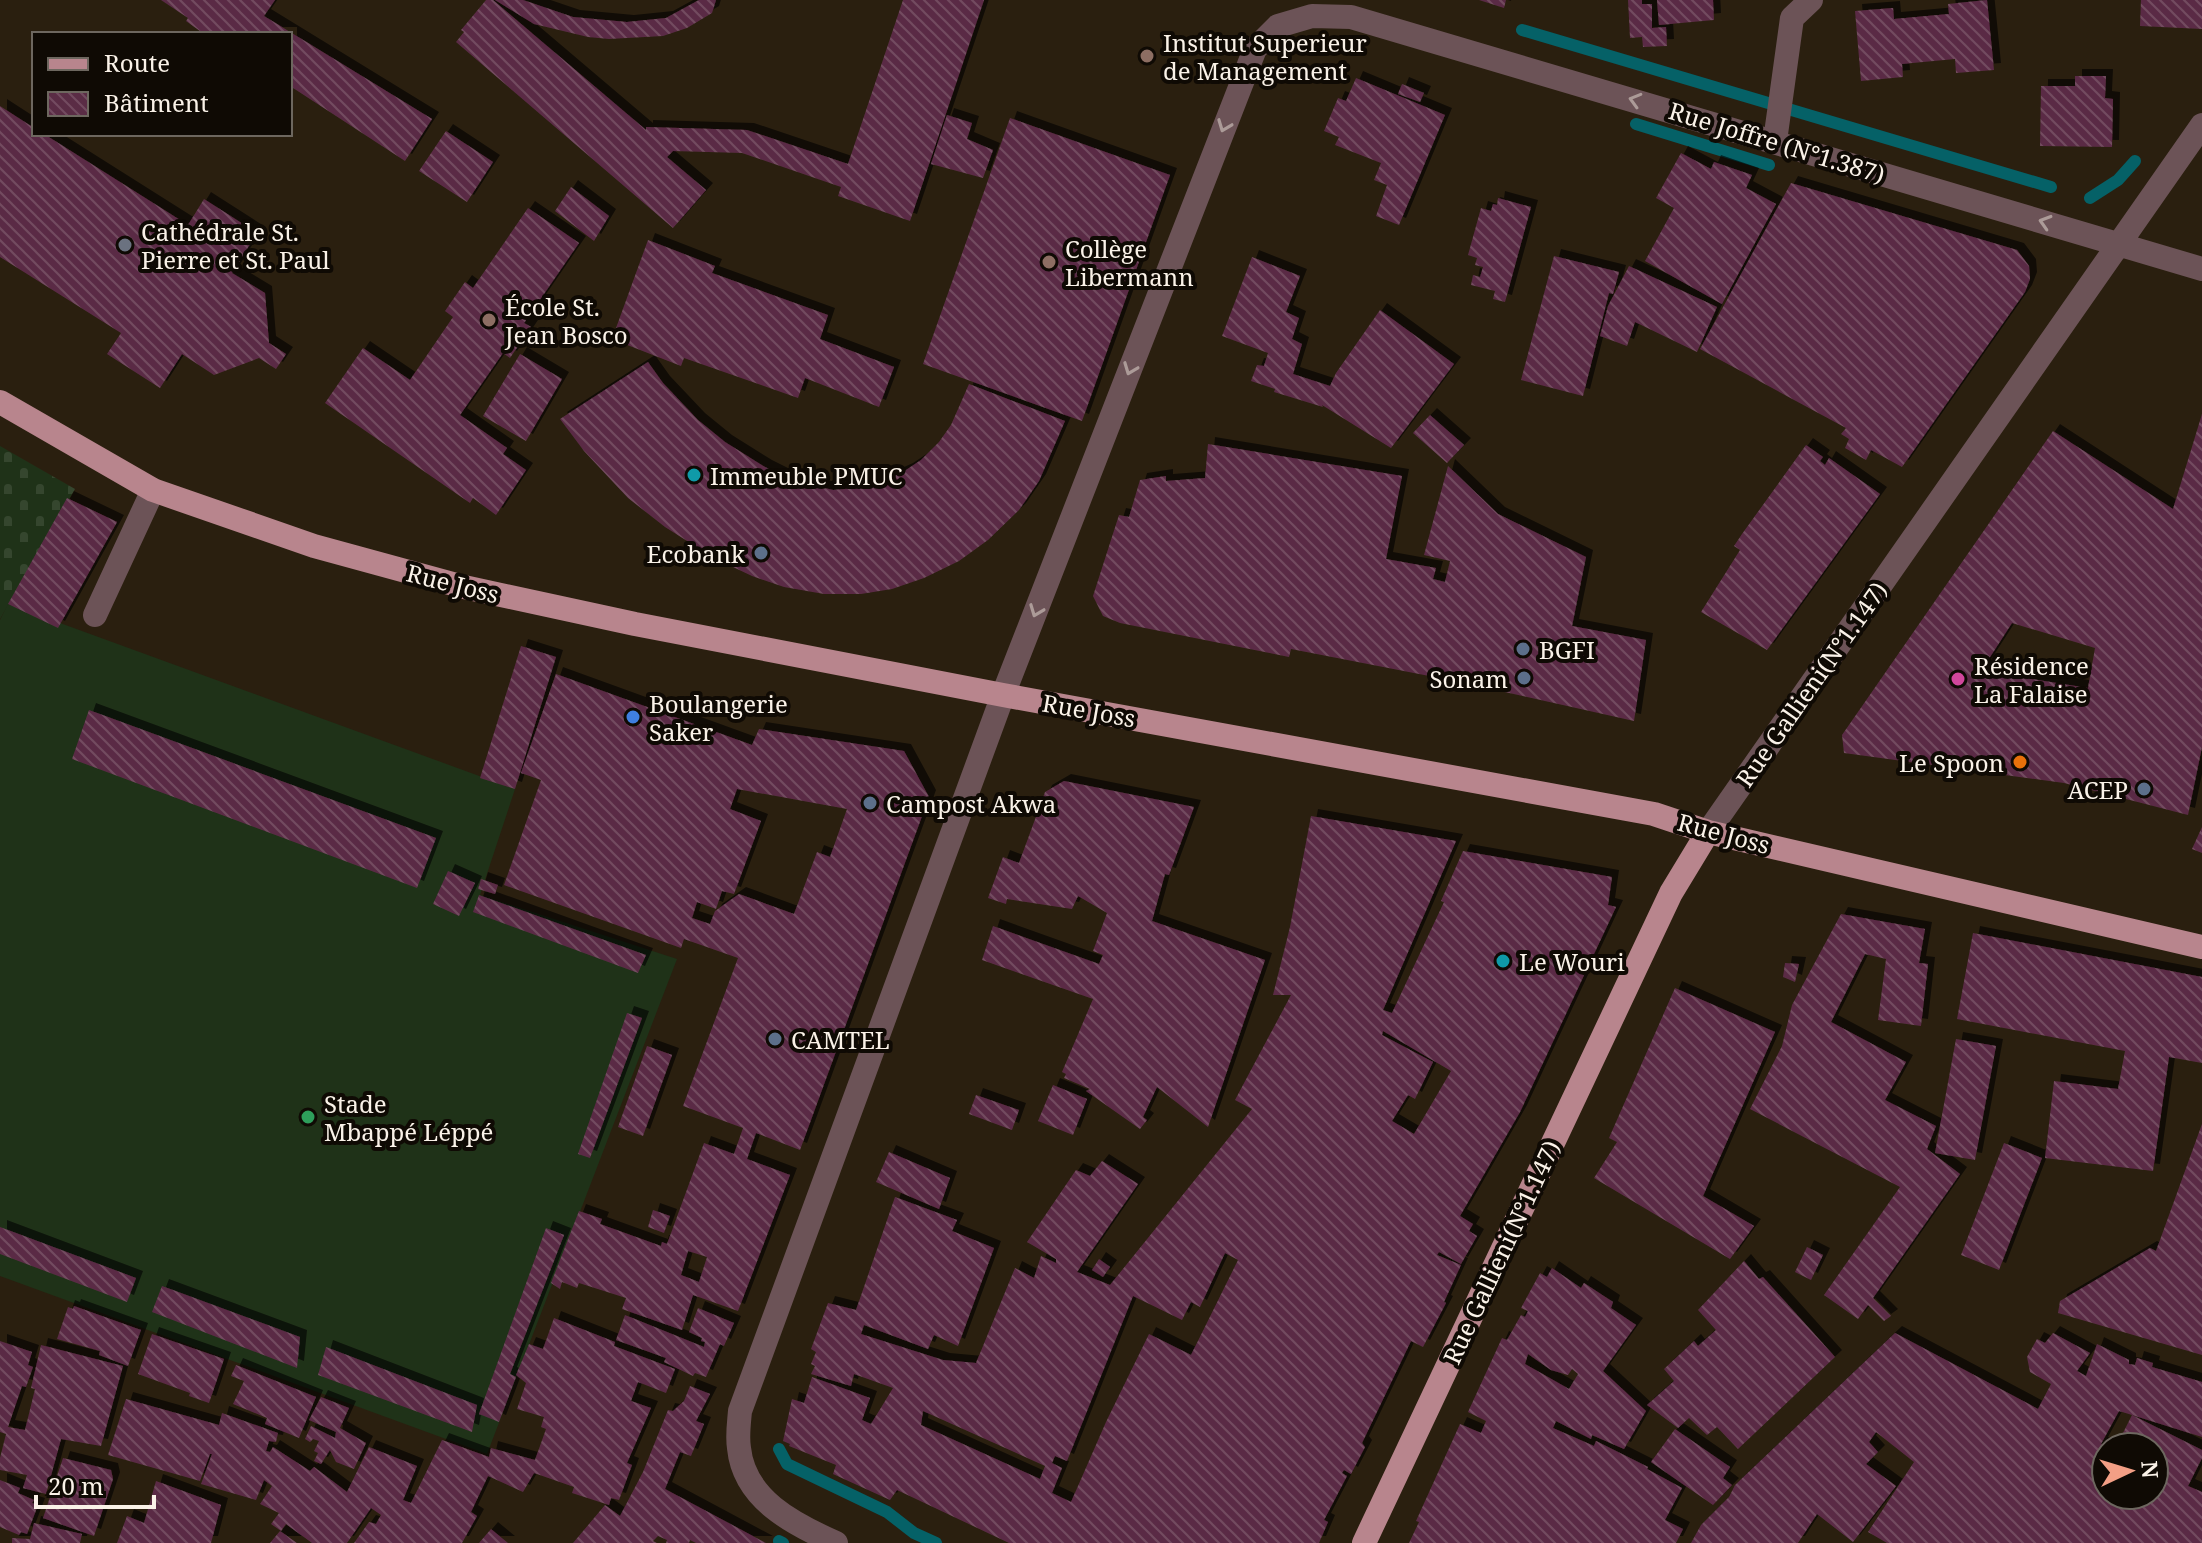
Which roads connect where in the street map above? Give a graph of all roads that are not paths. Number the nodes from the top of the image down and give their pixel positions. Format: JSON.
{"nodes":[{"id":1,"x":1811,"y":0,"type":"edge"},
{"id":2,"x":2202,"y":125,"type":"edge"},
{"id":3,"x":1775,"y":141,"type":"junction"},
{"id":4,"x":2120,"y":244,"type":"junction"},
{"id":5,"x":2202,"y":269,"type":"edge"},
{"id":6,"x":0,"y":402,"type":"edge"},
{"id":7,"x":153,"y":490,"type":"junction"},
{"id":8,"x":95,"y":615,"type":"dead end"},
{"id":9,"x":1003,"y":695,"type":"junction"},
{"id":10,"x":1708,"y":832,"type":"junction"},
{"id":11,"x":2202,"y":947,"type":"edge"},
{"id":12,"x":836,"y":1543,"type":"edge"},
{"id":13,"x":1364,"y":1543,"type":"edge"}],
"edges":[{"from":1,"to":3,"type":"street"},
{"from":2,"to":4,"type":"street","name":"Rue Gallieni(N°1.147)"},
{"from":4,"to":3,"type":"street","name":"Rue Joffre (N°1.387)","one_way":true},
{"from":3,"to":9,"type":"street","name":"Rue Joffre (N°1.387)","one_way":true},
{"from":4,"to":5,"type":"street","name":"Rue Joffre (N°1.387)"},
{"from":4,"to":10,"type":"street","name":"Rue Gallieni(N°1.147)"},
{"from":6,"to":7,"type":"main road","name":"Rue Joss"},
{"from":7,"to":8,"type":"street"},
{"from":7,"to":9,"type":"main road","name":"Rue Joss"},
{"from":9,"to":10,"type":"main road","name":"Rue Joss"},
{"from":9,"to":12,"type":"street","name":"Rue Joffre (N°1.387)"},
{"from":10,"to":11,"type":"main road","name":"Rue Joss"},
{"from":10,"to":13,"type":"main road","name":"Rue Gallieni(N°1.147)"}]}
